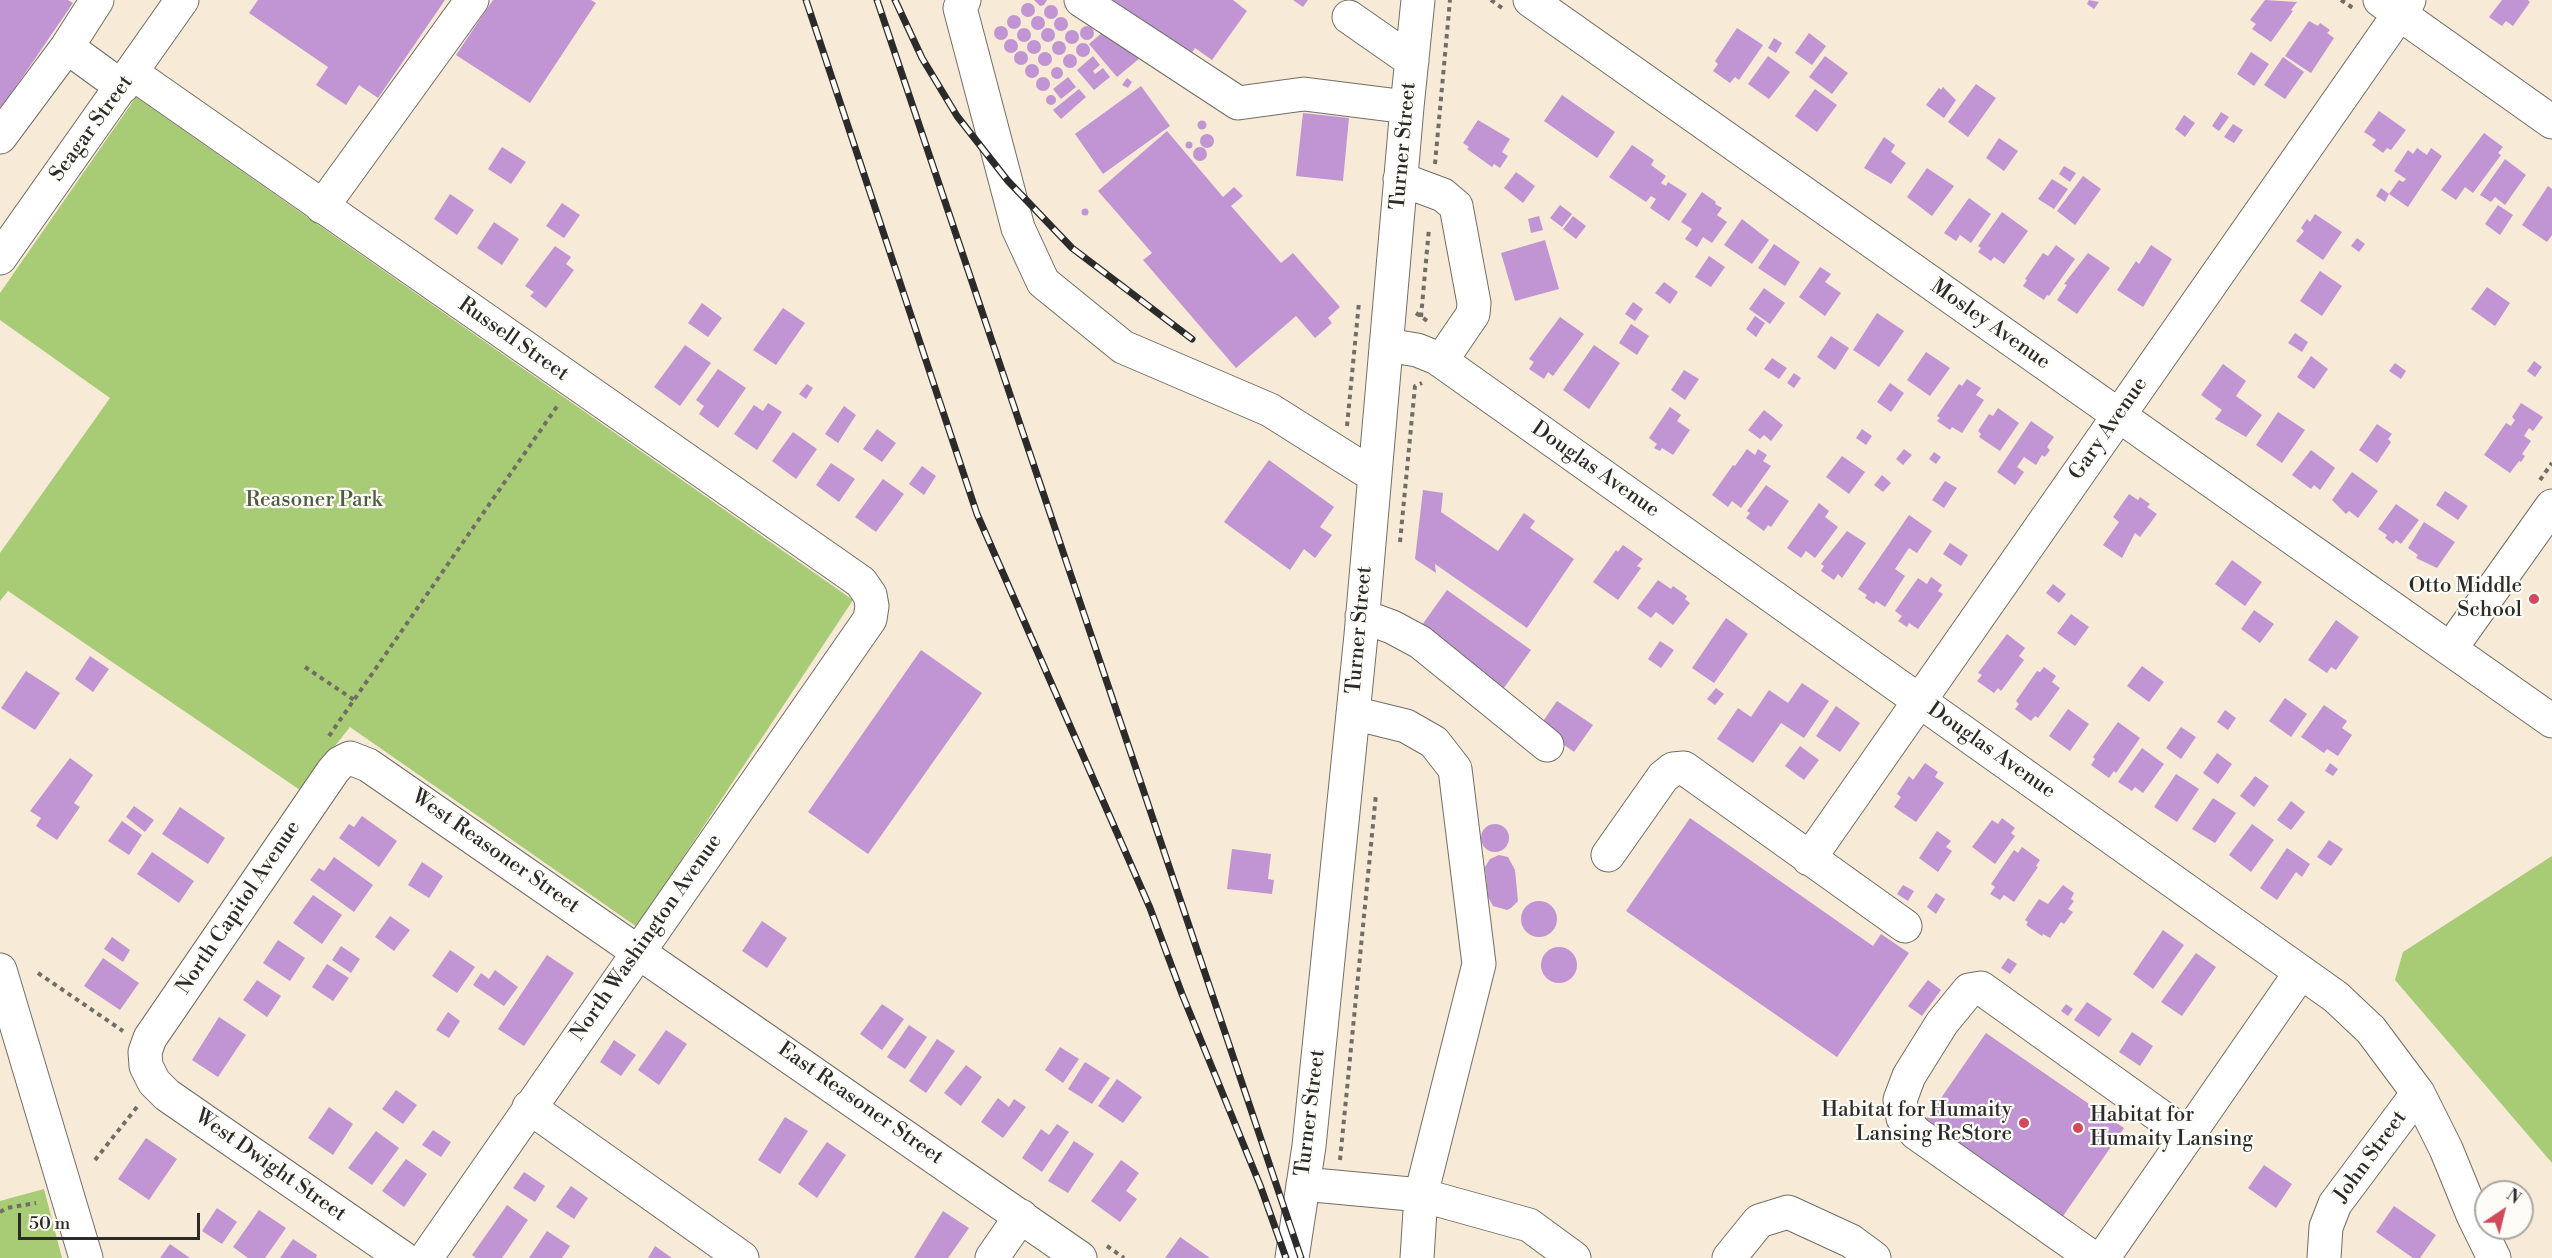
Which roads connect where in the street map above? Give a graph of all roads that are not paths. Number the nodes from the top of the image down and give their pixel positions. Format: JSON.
{"nodes":[{"id":1,"x":98,"y":0,"type":"edge"},
{"id":2,"x":182,"y":0,"type":"edge"},
{"id":3,"x":472,"y":0,"type":"edge"},
{"id":4,"x":964,"y":0,"type":"edge"},
{"id":5,"x":1081,"y":0,"type":"edge"},
{"id":6,"x":1418,"y":0,"type":"edge"},
{"id":7,"x":1530,"y":0,"type":"edge"},
{"id":8,"x":2396,"y":5,"type":"edge"},
{"id":9,"x":1349,"y":17,"type":"dead end"},
{"id":10,"x":67,"y":47,"type":"junction"},
{"id":11,"x":1412,"y":61,"type":"junction"},
{"id":12,"x":127,"y":80,"type":"junction"},
{"id":13,"x":1407,"y":107,"type":"junction"},
{"id":14,"x":2552,"y":122,"type":"edge"},
{"id":15,"x":0,"y":137,"type":"edge"},
{"id":16,"x":1400,"y":179,"type":"junction"},
{"id":17,"x":322,"y":207,"type":"junction"},
{"id":18,"x":0,"y":258,"type":"edge"},
{"id":19,"x":1386,"y":345,"type":"junction"},
{"id":20,"x":1435,"y":370,"type":"junction"},
{"id":21,"x":2119,"y":415,"type":"junction"},
{"id":22,"x":1373,"y":475,"type":"junction"},
{"id":23,"x":2545,"y":494,"type":"edge"},
{"id":24,"x":1362,"y":616,"type":"junction"},
{"id":25,"x":870,"y":619,"type":"joint"},
{"id":26,"x":2451,"y":648,"type":"junction"},
{"id":27,"x":1919,"y":700,"type":"junction"},
{"id":28,"x":1353,"y":713,"type":"junction"},
{"id":29,"x":2552,"y":720,"type":"edge"},
{"id":30,"x":1547,"y":745,"type":"dead end"},
{"id":31,"x":350,"y":758,"type":"joint"},
{"id":32,"x":1608,"y":855,"type":"dead end"},
{"id":33,"x":1809,"y":859,"type":"junction"},
{"id":34,"x":1905,"y":926,"type":"dead end"},
{"id":35,"x":639,"y":952,"type":"junction"},
{"id":36,"x":0,"y":970,"type":"edge"},
{"id":37,"x":2301,"y":972,"type":"junction"},
{"id":38,"x":146,"y":1066,"type":"joint"},
{"id":39,"x":2418,"y":1093,"type":"junction"},
{"id":40,"x":529,"y":1107,"type":"junction"},
{"id":41,"x":2188,"y":1136,"type":"junction"},
{"id":42,"x":1303,"y":1184,"type":"junction"},
{"id":43,"x":1421,"y":1195,"type":"junction"},
{"id":44,"x":1021,"y":1216,"type":"junction"},
{"id":45,"x":86,"y":1258,"type":"edge"},
{"id":46,"x":403,"y":1258,"type":"edge"},
{"id":47,"x":426,"y":1258,"type":"edge"},
{"id":48,"x":742,"y":1258,"type":"edge"},
{"id":49,"x":992,"y":1258,"type":"edge"},
{"id":50,"x":1080,"y":1258,"type":"edge"},
{"id":51,"x":1292,"y":1258,"type":"edge"},
{"id":52,"x":1417,"y":1258,"type":"edge"},
{"id":53,"x":1574,"y":1258,"type":"edge"},
{"id":54,"x":1729,"y":1258,"type":"edge"},
{"id":55,"x":1874,"y":1258,"type":"edge"},
{"id":56,"x":2093,"y":1258,"type":"edge"},
{"id":57,"x":2103,"y":1258,"type":"edge"},
{"id":58,"x":2324,"y":1258,"type":"edge"},
{"id":59,"x":2494,"y":1258,"type":"edge"}],
"edges":[{"from":1,"to":10,"type":"street"},
{"from":2,"to":12,"type":"street","name":"Seagar Street"},
{"from":3,"to":17,"type":"street"},
{"from":4,"to":22,"type":"street"},
{"from":5,"to":13,"type":"street"},
{"from":6,"to":11,"type":"street","name":"Turner Street"},
{"from":7,"to":21,"type":"street","name":"Mosley Avenue"},
{"from":8,"to":14,"type":"street"},
{"from":8,"to":21,"type":"street","name":"Gary Avenue"},
{"from":9,"to":11,"type":"street"},
{"from":10,"to":12,"type":"street","name":"Russell Street"},
{"from":10,"to":15,"type":"street"},
{"from":11,"to":13,"type":"street","name":"Turner Street"},
{"from":12,"to":17,"type":"street","name":"Russell Street"},
{"from":12,"to":18,"type":"street","name":"Seagar Street"},
{"from":13,"to":16,"type":"street","name":"Turner Street"},
{"from":16,"to":19,"type":"street","name":"Turner Street"},
{"from":16,"to":20,"type":"street"},
{"from":17,"to":25,"type":"street","name":"Russell Street"},
{"from":19,"to":20,"type":"street","name":"Douglas Avenue"},
{"from":19,"to":22,"type":"street","name":"Turner Street"},
{"from":20,"to":27,"type":"street","name":"Douglas Avenue"},
{"from":21,"to":26,"type":"street","name":"Mosley Avenue"},
{"from":21,"to":27,"type":"street","name":"Gary Avenue"},
{"from":22,"to":24,"type":"street","name":"Turner Street"},
{"from":23,"to":26,"type":"street"},
{"from":24,"to":28,"type":"street","name":"Turner Street"},
{"from":24,"to":30,"type":"street"},
{"from":25,"to":35,"type":"street","name":"North Washington Avenue"},
{"from":26,"to":29,"type":"street","name":"Mosley Avenue"},
{"from":27,"to":33,"type":"street","name":"Gary Avenue"},
{"from":27,"to":37,"type":"street","name":"Douglas Avenue"},
{"from":28,"to":42,"type":"street","name":"Turner Street"},
{"from":28,"to":43,"type":"street"},
{"from":31,"to":35,"type":"street","name":"West Reasoner Street"},
{"from":31,"to":38,"type":"street","name":"North Capitol Avenue"},
{"from":32,"to":33,"type":"street"},
{"from":33,"to":34,"type":"street"},
{"from":35,"to":40,"type":"street","name":"North Washington Avenue"},
{"from":35,"to":44,"type":"street","name":"East Reasoner Street"},
{"from":36,"to":45,"type":"street"},
{"from":37,"to":39,"type":"street","name":"Douglas Avenue"},
{"from":37,"to":41,"type":"street"},
{"from":38,"to":46,"type":"street","name":"West Dwight Street"},
{"from":39,"to":58,"type":"street","name":"John Street"},
{"from":39,"to":59,"type":"street","name":"Douglas Avenue"},
{"from":40,"to":47,"type":"street","name":"North Washington Avenue"},
{"from":40,"to":48,"type":"street"},
{"from":41,"to":56,"type":"street"},
{"from":41,"to":57,"type":"street"},
{"from":42,"to":43,"type":"street"},
{"from":42,"to":51,"type":"street","name":"Turner Street"},
{"from":43,"to":52,"type":"street"},
{"from":43,"to":53,"type":"street"},
{"from":44,"to":49,"type":"street"},
{"from":44,"to":50,"type":"street","name":"East Reasoner Street"},
{"from":54,"to":55,"type":"street"}]}
